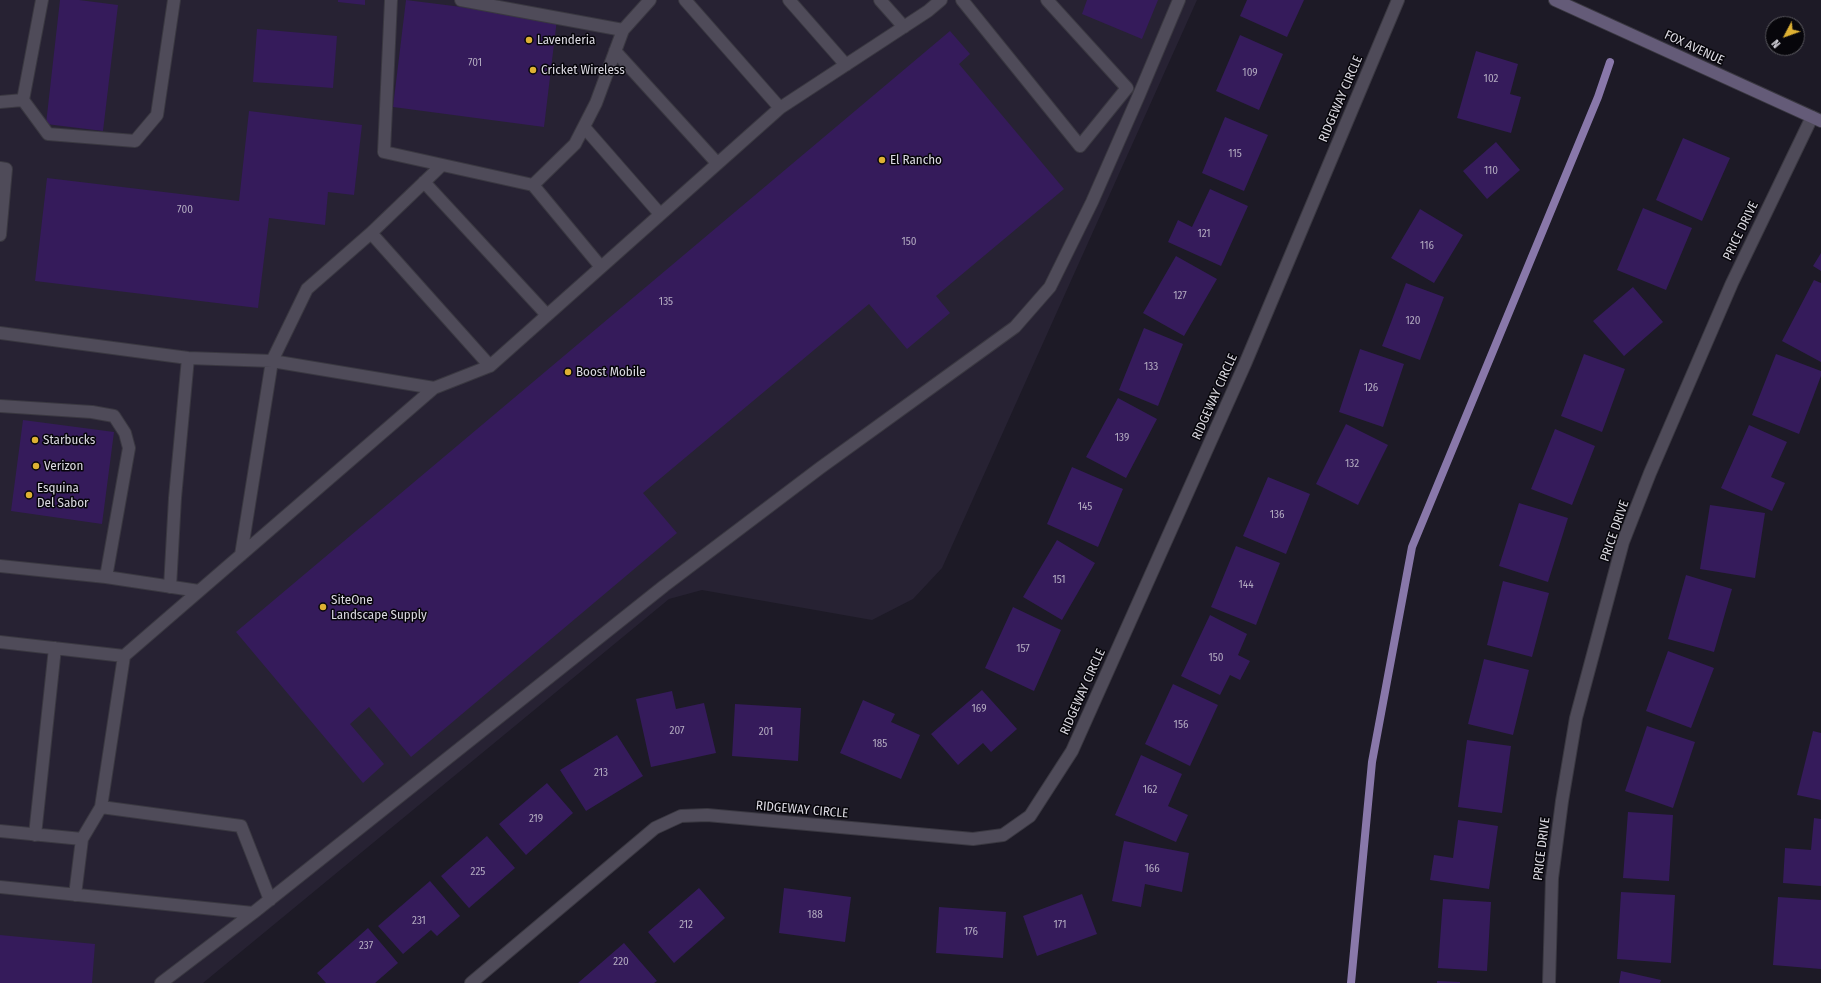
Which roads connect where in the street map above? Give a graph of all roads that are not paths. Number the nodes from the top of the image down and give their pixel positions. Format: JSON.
{"nodes":[{"id":1,"x":42,"y":0,"type":"edge"},
{"id":2,"x":174,"y":0,"type":"edge"},
{"id":3,"x":391,"y":0,"type":"edge"},
{"id":4,"x":462,"y":0,"type":"edge"},
{"id":5,"x":650,"y":0,"type":"edge"},
{"id":6,"x":685,"y":0,"type":"edge"},
{"id":7,"x":789,"y":0,"type":"edge"},
{"id":8,"x":880,"y":0,"type":"edge"},
{"id":9,"x":941,"y":0,"type":"edge"},
{"id":10,"x":962,"y":0,"type":"edge"},
{"id":11,"x":1047,"y":0,"type":"edge"},
{"id":12,"x":1179,"y":0,"type":"edge"},
{"id":13,"x":1398,"y":0,"type":"edge"},
{"id":14,"x":1555,"y":0,"type":"edge"},
{"id":15,"x":904,"y":27,"type":"junction"},
{"id":16,"x":623,"y":30,"type":"junction"},
{"id":17,"x":616,"y":51,"type":"junction"},
{"id":18,"x":846,"y":65,"type":"junction"},
{"id":19,"x":23,"y":100,"type":"junction"},
{"id":20,"x":0,"y":102,"type":"edge"},
{"id":21,"x":780,"y":108,"type":"junction"},
{"id":22,"x":1816,"y":119,"type":"edge"},
{"id":23,"x":584,"y":127,"type":"junction"},
{"id":24,"x":717,"y":163,"type":"junction"},
{"id":25,"x":442,"y":165,"type":"junction"},
{"id":26,"x":0,"y":168,"type":"edge"},
{"id":27,"x":424,"y":182,"type":"junction"},
{"id":28,"x":533,"y":185,"type":"junction"},
{"id":29,"x":660,"y":214,"type":"junction"},
{"id":30,"x":371,"y":233,"type":"junction"},
{"id":31,"x":0,"y":235,"type":"edge"},
{"id":32,"x":601,"y":267,"type":"junction"},
{"id":33,"x":547,"y":316,"type":"junction"},
{"id":34,"x":0,"y":333,"type":"edge"},
{"id":35,"x":188,"y":358,"type":"junction"},
{"id":36,"x":272,"y":361,"type":"junction"},
{"id":37,"x":490,"y":366,"type":"junction"},
{"id":38,"x":434,"y":388,"type":"junction"},
{"id":39,"x":0,"y":406,"type":"edge"},
{"id":40,"x":241,"y":555,"type":"junction"},
{"id":41,"x":0,"y":566,"type":"edge"},
{"id":42,"x":106,"y":577,"type":"junction"},
{"id":43,"x":170,"y":587,"type":"junction"},
{"id":44,"x":199,"y":591,"type":"junction"},
{"id":45,"x":0,"y":642,"type":"edge"},
{"id":46,"x":55,"y":648,"type":"junction"},
{"id":47,"x":124,"y":656,"type":"junction"},
{"id":48,"x":101,"y":807,"type":"junction"},
{"id":49,"x":0,"y":831,"type":"edge"},
{"id":50,"x":35,"y":835,"type":"junction"},
{"id":51,"x":82,"y":839,"type":"junction"},
{"id":52,"x":0,"y":887,"type":"edge"},
{"id":53,"x":74,"y":895,"type":"junction"},
{"id":54,"x":270,"y":900,"type":"junction"},
{"id":55,"x":253,"y":913,"type":"junction"},
{"id":56,"x":161,"y":983,"type":"edge"},
{"id":57,"x":471,"y":983,"type":"edge"},
{"id":58,"x":1549,"y":983,"type":"edge"}],
"edges":[{"from":1,"to":19,"type":"street"},
{"from":2,"to":19,"type":"street"},
{"from":3,"to":25,"type":"street"},
{"from":4,"to":16,"type":"street"},
{"from":5,"to":16,"type":"street"},
{"from":6,"to":21,"type":"street"},
{"from":7,"to":18,"type":"street"},
{"from":8,"to":15,"type":"street"},
{"from":9,"to":15,"type":"street"},
{"from":10,"to":11,"type":"street"},
{"from":12,"to":54,"type":"street"},
{"from":13,"to":57,"type":"street","name":"RIDGEWAY CIRCLE"},
{"from":14,"to":22,"type":"main road","name":"FOX AVENUE"},
{"from":15,"to":18,"type":"street"},
{"from":16,"to":17,"type":"street"},
{"from":17,"to":23,"type":"street"},
{"from":17,"to":24,"type":"street"},
{"from":18,"to":21,"type":"street"},
{"from":19,"to":20,"type":"street"},
{"from":21,"to":24,"type":"street"},
{"from":22,"to":58,"type":"street","name":"PRICE DRIVE"},
{"from":23,"to":28,"type":"street"},
{"from":23,"to":29,"type":"street"},
{"from":24,"to":29,"type":"street"},
{"from":25,"to":27,"type":"street"},
{"from":25,"to":28,"type":"street"},
{"from":26,"to":31,"type":"street"},
{"from":27,"to":30,"type":"street"},
{"from":27,"to":33,"type":"street"},
{"from":28,"to":32,"type":"street"},
{"from":29,"to":32,"type":"street"},
{"from":30,"to":36,"type":"street"},
{"from":30,"to":37,"type":"street"},
{"from":32,"to":33,"type":"street"},
{"from":33,"to":37,"type":"street"},
{"from":34,"to":35,"type":"street"},
{"from":35,"to":36,"type":"street"},
{"from":35,"to":43,"type":"street"},
{"from":36,"to":38,"type":"street"},
{"from":36,"to":40,"type":"street"},
{"from":37,"to":38,"type":"street"},
{"from":38,"to":40,"type":"street"},
{"from":39,"to":42,"type":"street"},
{"from":40,"to":44,"type":"street"},
{"from":41,"to":42,"type":"street"},
{"from":42,"to":43,"type":"street"},
{"from":43,"to":44,"type":"street"},
{"from":44,"to":47,"type":"street"},
{"from":45,"to":46,"type":"street"},
{"from":46,"to":47,"type":"street"},
{"from":46,"to":50,"type":"street"},
{"from":47,"to":48,"type":"street"},
{"from":48,"to":51,"type":"street"},
{"from":48,"to":54,"type":"street"},
{"from":49,"to":50,"type":"street"},
{"from":50,"to":51,"type":"street"},
{"from":51,"to":53,"type":"street"},
{"from":52,"to":53,"type":"street"},
{"from":53,"to":55,"type":"street"},
{"from":54,"to":55,"type":"street"},
{"from":55,"to":56,"type":"street"}]}
